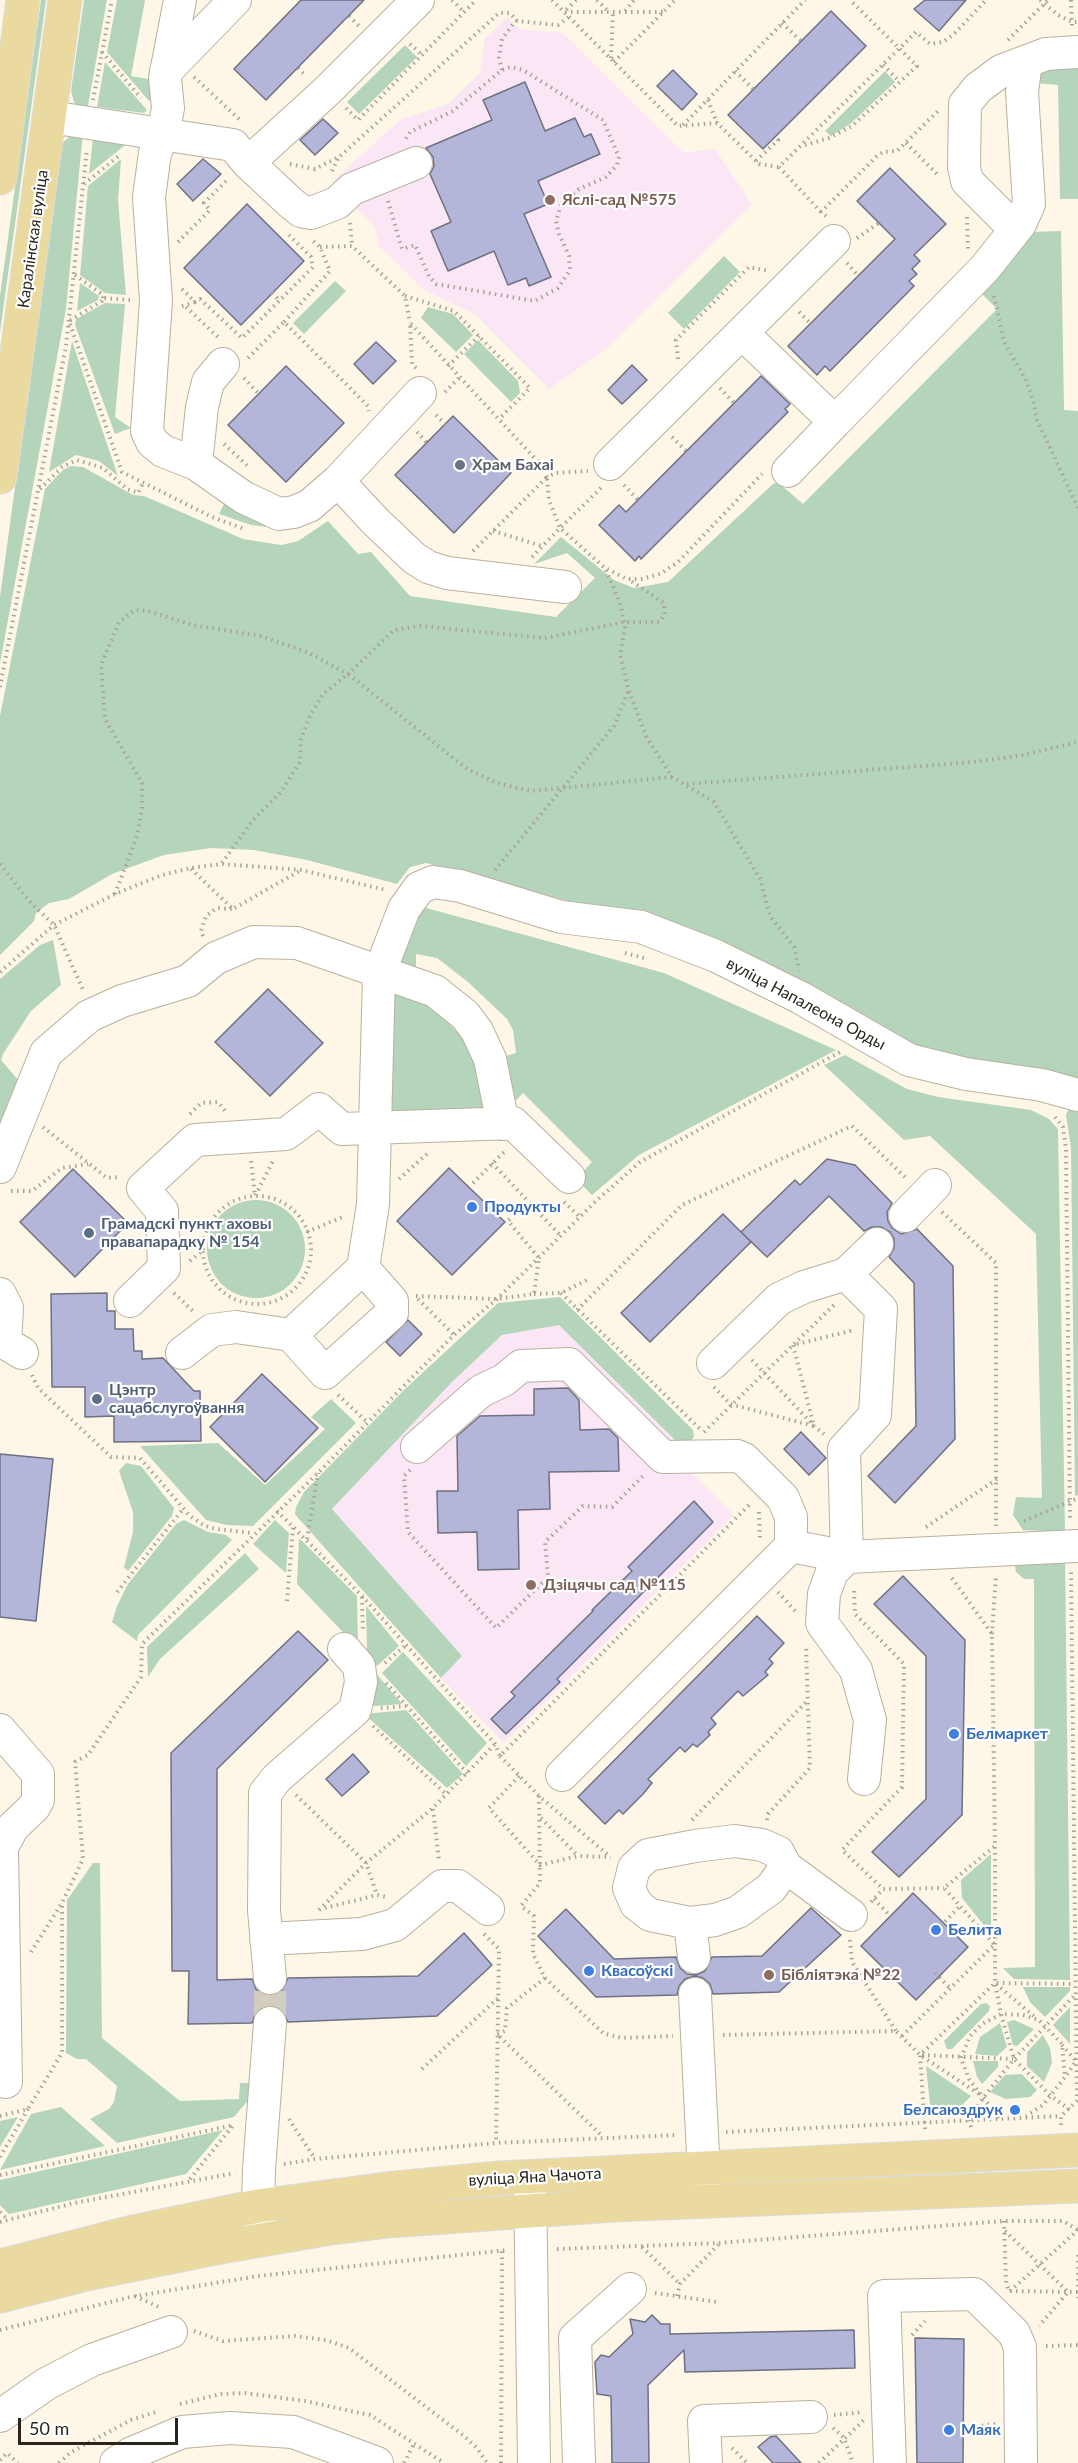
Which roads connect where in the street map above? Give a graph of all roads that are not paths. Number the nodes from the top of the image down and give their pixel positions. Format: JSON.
{"nodes":[{"id":1,"x":23,"y":0,"type":"edge"},
{"id":2,"x":65,"y":0,"type":"edge"},
{"id":3,"x":180,"y":0,"type":"edge"},
{"id":4,"x":235,"y":0,"type":"edge"},
{"id":5,"x":418,"y":0,"type":"edge"},
{"id":6,"x":1078,"y":52,"type":"edge"},
{"id":7,"x":1015,"y":53,"type":"junction"},
{"id":8,"x":176,"y":75,"type":"junction"},
{"id":9,"x":50,"y":117,"type":"junction"},
{"id":10,"x":154,"y":133,"type":"junction"},
{"id":11,"x":414,"y":164,"type":"road end"},
{"id":12,"x":240,"y":169,"type":"junction"},
{"id":13,"x":0,"y":178,"type":"edge"},
{"id":14,"x":1020,"y":224,"type":"junction"},
{"id":15,"x":838,"y":234,"type":"road end"},
{"id":16,"x":742,"y":334,"type":"junction"},
{"id":17,"x":236,"y":367,"type":"road end"},
{"id":18,"x":427,"y":387,"type":"road end"},
{"id":19,"x":835,"y":422,"type":"junction"},
{"id":20,"x":196,"y":464,"type":"junction"},
{"id":21,"x":608,"y":471,"type":"road end"},
{"id":22,"x":788,"y":471,"type":"dead end"},
{"id":23,"x":0,"y":477,"type":"edge"},
{"id":24,"x":338,"y":481,"type":"junction"},
{"id":25,"x":565,"y":587,"type":"dead end"},
{"id":26,"x":379,"y":974,"type":"junction"},
{"id":27,"x":1078,"y":1095,"type":"edge"},
{"id":28,"x":375,"y":1127,"type":"junction"},
{"id":29,"x":504,"y":1138,"type":"junction"},
{"id":30,"x":0,"y":1167,"type":"edge"},
{"id":31,"x":562,"y":1185,"type":"road end"},
{"id":32,"x":935,"y":1185,"type":"dead end"},
{"id":33,"x":905,"y":1216,"type":"dead end"},
{"id":34,"x":877,"y":1244,"type":"dead end"},
{"id":35,"x":363,"y":1268,"type":"junction"},
{"id":36,"x":851,"y":1280,"type":"junction"},
{"id":37,"x":0,"y":1294,"type":"edge"},
{"id":38,"x":130,"y":1301,"type":"dead end"},
{"id":39,"x":291,"y":1335,"type":"junction"},
{"id":40,"x":22,"y":1353,"type":"road end"},
{"id":41,"x":182,"y":1353,"type":"dead end"},
{"id":42,"x":723,"y":1353,"type":"road end"},
{"id":43,"x":417,"y":1447,"type":"road end"},
{"id":44,"x":791,"y":1546,"type":"junction"},
{"id":45,"x":1074,"y":1547,"type":"edge"},
{"id":46,"x":850,"y":1570,"type":"junction"},
{"id":47,"x":344,"y":1649,"type":"dead end"},
{"id":48,"x":0,"y":1730,"type":"edge"},
{"id":49,"x":562,"y":1775,"type":"dead end"},
{"id":50,"x":864,"y":1779,"type":"dead end"},
{"id":51,"x":786,"y":1867,"type":"junction"},
{"id":52,"x":861,"y":1915,"type":"road end"},
{"id":53,"x":482,"y":1917,"type":"road end"},
{"id":54,"x":690,"y":1923,"type":"junction"},
{"id":55,"x":266,"y":1939,"type":"junction"},
{"id":56,"x":694,"y":1957,"type":"dead end"},
{"id":57,"x":270,"y":1978,"type":"tunnel mouth"},
{"id":58,"x":694,"y":1994,"type":"dead end"},
{"id":59,"x":270,"y":2023,"type":"tunnel mouth"},
{"id":60,"x":6,"y":2082,"type":"dead end"},
{"id":61,"x":1070,"y":2139,"type":"edge"},
{"id":62,"x":530,"y":2177,"type":"junction"},
{"id":63,"x":704,"y":2185,"type":"junction"},
{"id":64,"x":1078,"y":2186,"type":"edge"},
{"id":65,"x":258,"y":2206,"type":"junction"},
{"id":66,"x":531,"y":2210,"type":"junction"},
{"id":67,"x":262,"y":2239,"type":"junction"},
{"id":68,"x":0,"y":2266,"type":"edge"},
{"id":69,"x":630,"y":2289,"type":"road end"},
{"id":70,"x":0,"y":2296,"type":"edge"},
{"id":71,"x":175,"y":2323,"type":"road end"},
{"id":72,"x":0,"y":2416,"type":"edge"},
{"id":73,"x":815,"y":2417,"type":"road end"},
{"id":74,"x":116,"y":2463,"type":"edge"},
{"id":75,"x":377,"y":2463,"type":"edge"},
{"id":76,"x":534,"y":2463,"type":"edge"},
{"id":77,"x":579,"y":2463,"type":"edge"},
{"id":78,"x":706,"y":2463,"type":"edge"},
{"id":79,"x":890,"y":2463,"type":"edge"},
{"id":80,"x":1021,"y":2463,"type":"edge"}],
"edges":[{"from":1,"to":13,"type":"main road"},
{"from":2,"to":9,"type":"main road","name":"Каралінская вуліца"},
{"from":3,"to":8,"type":"street"},
{"from":4,"to":8,"type":"street"},
{"from":5,"to":12,"type":"street"},
{"from":6,"to":7,"type":"street"},
{"from":7,"to":14,"type":"street"},
{"from":7,"to":14,"type":"street"},
{"from":8,"to":10,"type":"street"},
{"from":9,"to":10,"type":"street"},
{"from":9,"to":23,"type":"main road","name":"Каралінская вуліца"},
{"from":10,"to":12,"type":"street"},
{"from":10,"to":20,"type":"street"},
{"from":11,"to":12,"type":"street"},
{"from":14,"to":19,"type":"street"},
{"from":15,"to":16,"type":"street"},
{"from":16,"to":19,"type":"street"},
{"from":16,"to":21,"type":"street"},
{"from":17,"to":20,"type":"street"},
{"from":18,"to":24,"type":"street"},
{"from":19,"to":22,"type":"street"},
{"from":20,"to":24,"type":"street"},
{"from":24,"to":25,"type":"street"},
{"from":26,"to":27,"type":"street","name":"вуліца Напалеона Орды"},
{"from":26,"to":28,"type":"street"},
{"from":26,"to":29,"type":"street"},
{"from":26,"to":30,"type":"street"},
{"from":28,"to":29,"type":"street"},
{"from":28,"to":35,"type":"street"},
{"from":28,"to":38,"type":"street"},
{"from":29,"to":31,"type":"street"},
{"from":32,"to":33,"type":"street"},
{"from":34,"to":36,"type":"street"},
{"from":35,"to":39,"type":"street"},
{"from":35,"to":39,"type":"street"},
{"from":36,"to":42,"type":"street"},
{"from":36,"to":46,"type":"street"},
{"from":37,"to":40,"type":"street"},
{"from":39,"to":41,"type":"street"},
{"from":43,"to":44,"type":"street"},
{"from":44,"to":46,"type":"street"},
{"from":44,"to":49,"type":"street"},
{"from":45,"to":46,"type":"street"},
{"from":46,"to":50,"type":"street"},
{"from":47,"to":55,"type":"street"},
{"from":48,"to":60,"type":"street"},
{"from":51,"to":52,"type":"street"},
{"from":51,"to":54,"type":"street"},
{"from":51,"to":54,"type":"street"},
{"from":53,"to":55,"type":"street"},
{"from":54,"to":56,"type":"street"},
{"from":55,"to":57,"type":"street"},
{"from":58,"to":63,"type":"street"},
{"from":59,"to":65,"type":"street"},
{"from":61,"to":63,"type":"main road","name":"вуліца Яна Чачота"},
{"from":62,"to":63,"type":"main road","name":"вуліца Яна Чачота"},
{"from":62,"to":65,"type":"main road","name":"вуліца Яна Чачота"},
{"from":62,"to":66,"type":"street"},
{"from":63,"to":64,"type":"main road","name":"вуліца Яна Чачота"},
{"from":63,"to":66,"type":"main road","name":"вуліца Яна Чачота"},
{"from":65,"to":67,"type":"street"},
{"from":65,"to":68,"type":"main road","name":"вуліца Яна Чачота"},
{"from":66,"to":67,"type":"main road","name":"вуліца Яна Чачота"},
{"from":66,"to":76,"type":"street"},
{"from":67,"to":70,"type":"main road","name":"вуліца Яна Чачота"},
{"from":69,"to":77,"type":"street"},
{"from":71,"to":72,"type":"street"},
{"from":73,"to":78,"type":"street"},
{"from":74,"to":75,"type":"street"},
{"from":79,"to":80,"type":"street"}]}
